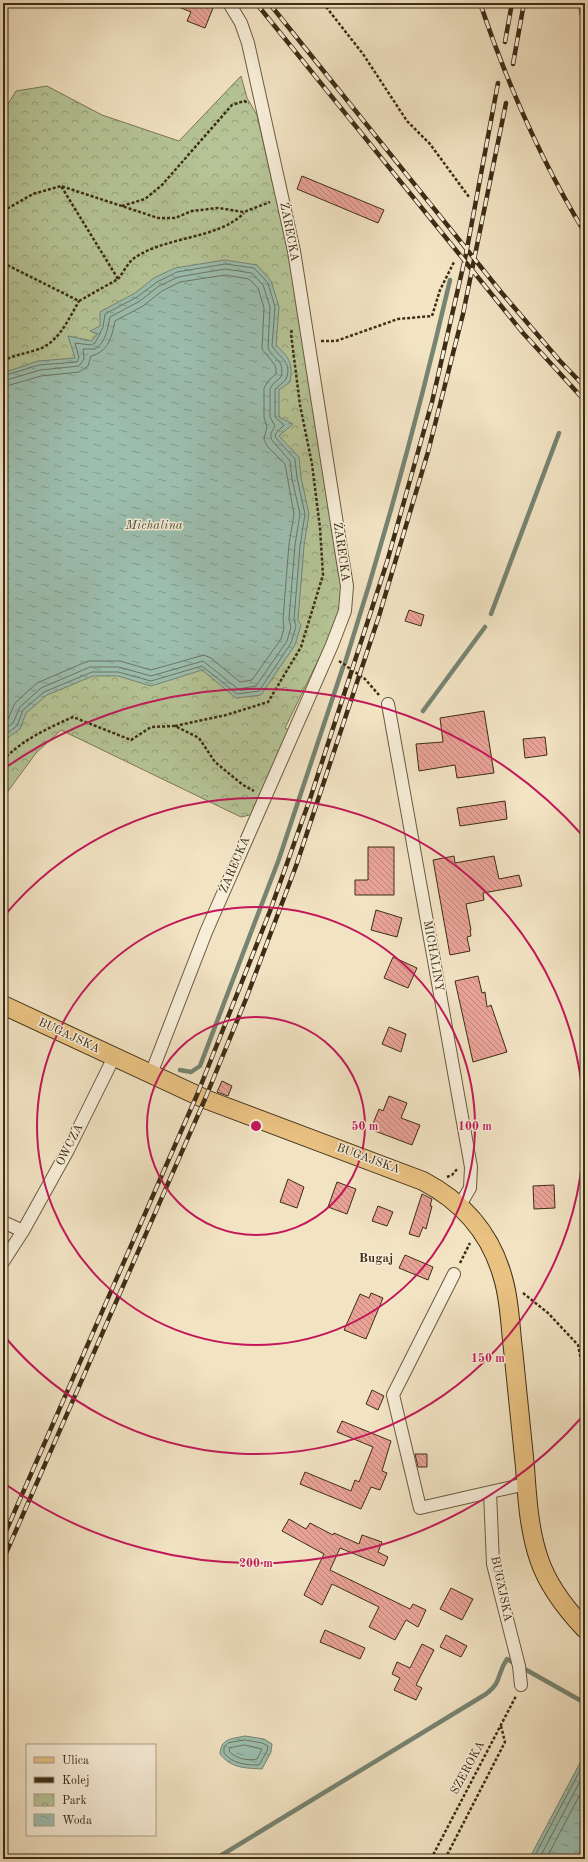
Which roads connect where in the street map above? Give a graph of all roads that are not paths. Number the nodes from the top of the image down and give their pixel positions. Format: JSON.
{"nodes":[{"id":1,"x":229,"y":3,"type":"edge"},
{"id":2,"x":388,"y":704,"type":"road end"},
{"id":3,"x":3,"y":1005,"type":"edge"},
{"id":4,"x":114,"y":1057,"type":"junction"},
{"id":5,"x":151,"y":1074,"type":"junction"},
{"id":6,"x":460,"y":1205,"type":"junction"},
{"id":7,"x":3,"y":1222,"type":"edge"},
{"id":8,"x":23,"y":1231,"type":"junction"},
{"id":9,"x":3,"y":1262,"type":"edge"},
{"id":10,"x":454,"y":1274,"type":"road end"},
{"id":11,"x":526,"y":1484,"type":"junction"},
{"id":12,"x":490,"y":1492,"type":"junction"},
{"id":13,"x":585,"y":1629,"type":"edge"},
{"id":14,"x":521,"y":1685,"type":"road end"}],
"edges":[{"from":1,"to":5,"type":"street","name":"ŻARECKA"},
{"from":2,"to":6,"type":"street","name":"MICHALINY"},
{"from":3,"to":4,"type":"main road","name":"BUGAJSKA"},
{"from":4,"to":5,"type":"main road","name":"BUGAJSKA"},
{"from":4,"to":8,"type":"street","name":"OWCZA"},
{"from":5,"to":6,"type":"main road","name":"BUGAJSKA"},
{"from":6,"to":11,"type":"main road","name":"BUGAJSKA"},
{"from":7,"to":8,"type":"street"},
{"from":8,"to":9,"type":"street","name":"OWCZA"},
{"from":10,"to":12,"type":"street"},
{"from":11,"to":12,"type":"street"},
{"from":11,"to":13,"type":"main road","name":"BUGAJSKA"},
{"from":12,"to":14,"type":"street","name":"BUGAJSKA"}]}
